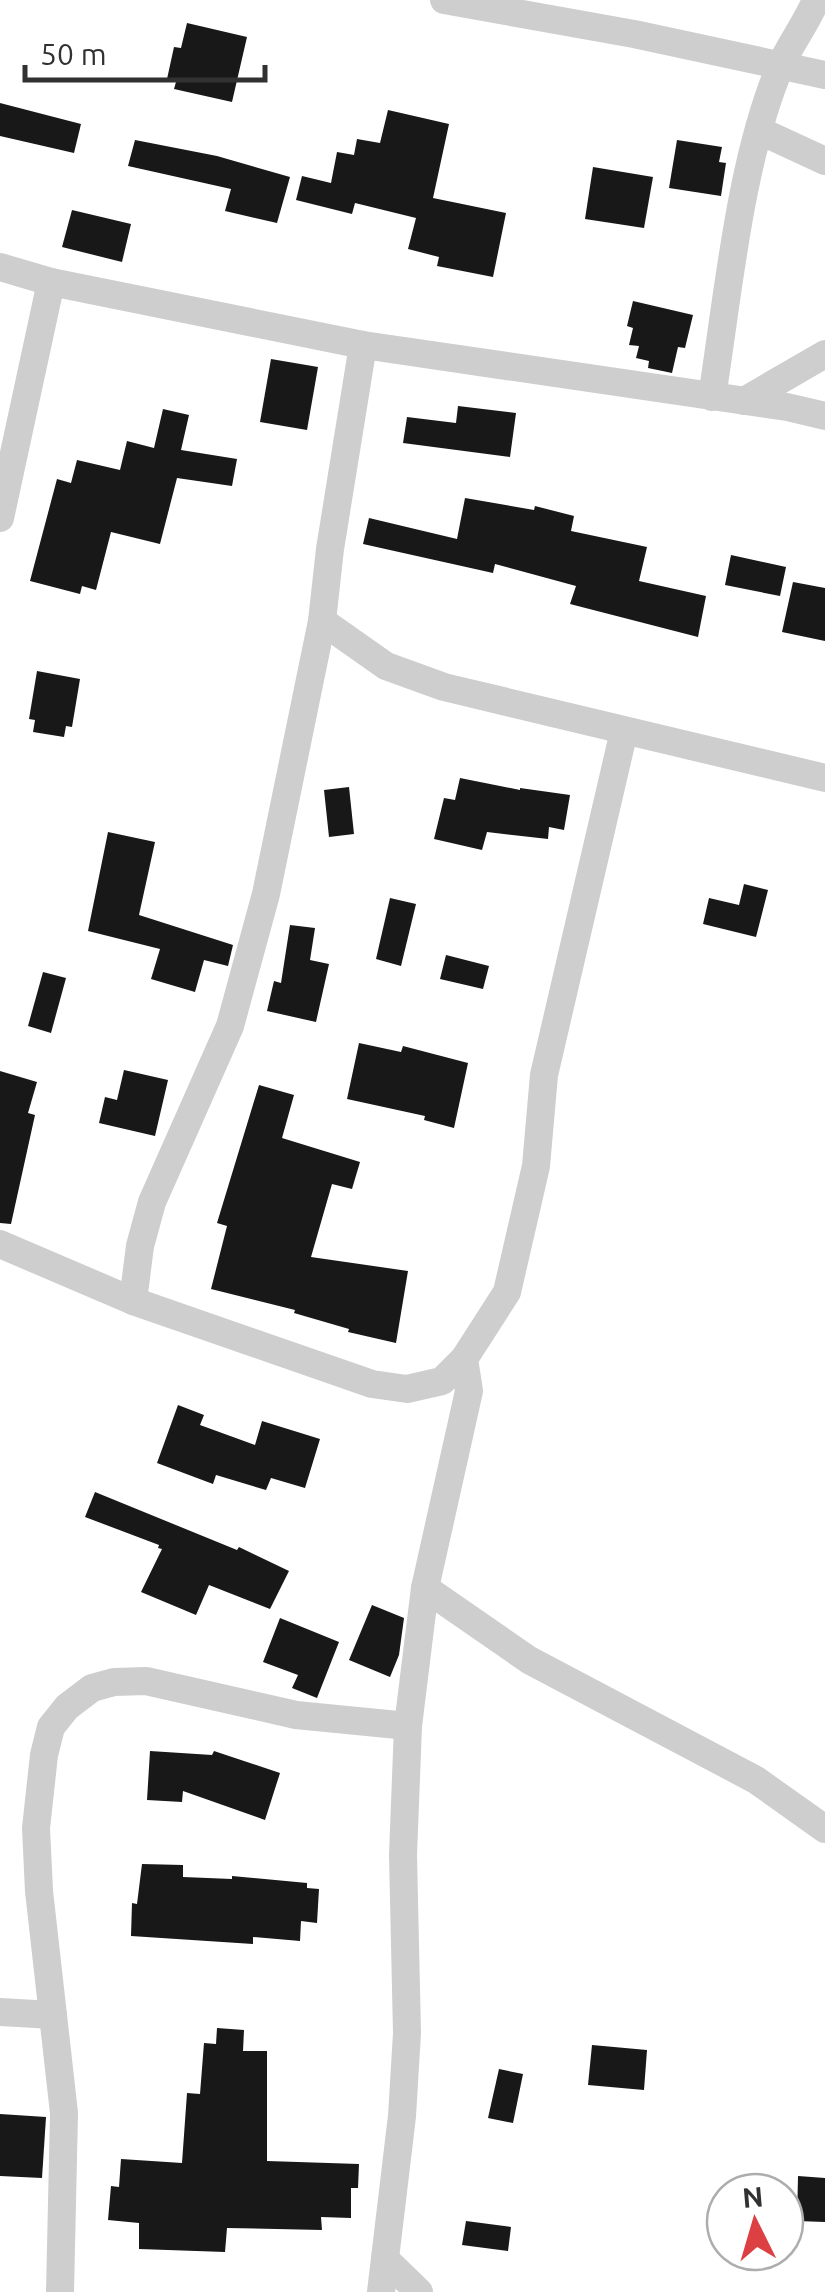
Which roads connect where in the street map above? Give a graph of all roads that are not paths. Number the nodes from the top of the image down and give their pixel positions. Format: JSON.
{"nodes":[{"id":1,"x":444,"y":0,"type":"edge"},
{"id":2,"x":816,"y":0,"type":"edge"},
{"id":3,"x":479,"y":3,"type":"edge"},
{"id":4,"x":780,"y":67,"type":"junction"},
{"id":5,"x":825,"y":75,"type":"edge"},
{"id":6,"x":760,"y":131,"type":"junction"},
{"id":7,"x":825,"y":161,"type":"edge"},
{"id":8,"x":0,"y":266,"type":"edge"},
{"id":9,"x":51,"y":282,"type":"junction"},
{"id":10,"x":363,"y":345,"type":"junction"},
{"id":11,"x":825,"y":354,"type":"edge"},
{"id":12,"x":712,"y":397,"type":"junction"},
{"id":13,"x":744,"y":400,"type":"junction"},
{"id":14,"x":825,"y":416,"type":"edge"},
{"id":15,"x":0,"y":518,"type":"edge"},
{"id":16,"x":322,"y":621,"type":"junction"},
{"id":17,"x":624,"y":731,"type":"junction"},
{"id":18,"x":825,"y":778,"type":"edge"},
{"id":19,"x":0,"y":1244,"type":"edge"},
{"id":20,"x":133,"y":1300,"type":"junction"},
{"id":21,"x":464,"y":1359,"type":"junction"},
{"id":22,"x":424,"y":1588,"type":"junction"},
{"id":23,"x":408,"y":1726,"type":"junction"},
{"id":24,"x":825,"y":1828,"type":"edge"},
{"id":25,"x":0,"y":2012,"type":"edge"},
{"id":26,"x":53,"y":2015,"type":"junction"},
{"id":27,"x":385,"y":2259,"type":"junction"},
{"id":28,"x":60,"y":2292,"type":"edge"},
{"id":29,"x":381,"y":2292,"type":"edge"},
{"id":30,"x":419,"y":2292,"type":"edge"}],
"edges":[{"from":1,"to":3,"type":"street"},
{"from":2,"to":4,"type":"street"},
{"from":3,"to":4,"type":"street"},
{"from":4,"to":5,"type":"street"},
{"from":4,"to":6,"type":"street"},
{"from":6,"to":7,"type":"street"},
{"from":6,"to":12,"type":"street"},
{"from":8,"to":9,"type":"street"},
{"from":9,"to":10,"type":"street"},
{"from":9,"to":15,"type":"street"},
{"from":10,"to":12,"type":"street"},
{"from":10,"to":16,"type":"street"},
{"from":11,"to":13,"type":"street"},
{"from":12,"to":13,"type":"street"},
{"from":13,"to":14,"type":"street"},
{"from":16,"to":17,"type":"street"},
{"from":16,"to":20,"type":"street"},
{"from":17,"to":18,"type":"street"},
{"from":17,"to":21,"type":"street"},
{"from":19,"to":20,"type":"street"},
{"from":20,"to":21,"type":"street"},
{"from":21,"to":22,"type":"street"},
{"from":22,"to":23,"type":"street"},
{"from":22,"to":24,"type":"street"},
{"from":23,"to":26,"type":"street"},
{"from":23,"to":27,"type":"street"},
{"from":25,"to":26,"type":"street"},
{"from":26,"to":28,"type":"street"},
{"from":27,"to":29,"type":"street"},
{"from":27,"to":30,"type":"street"}]}
